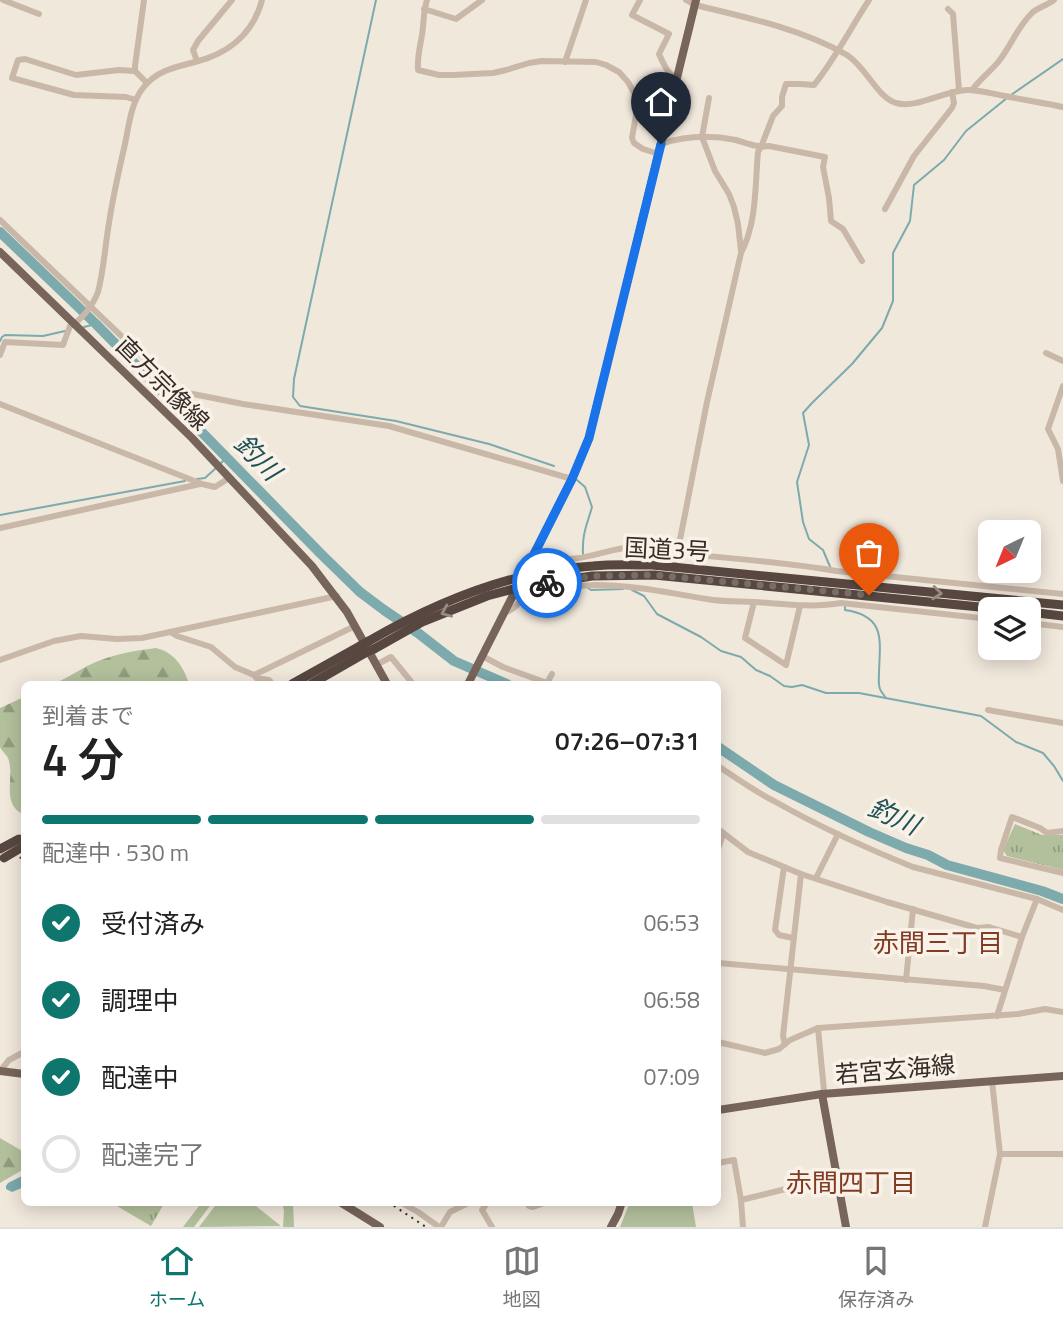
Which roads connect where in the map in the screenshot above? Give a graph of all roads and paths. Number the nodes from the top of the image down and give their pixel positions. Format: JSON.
{"nodes":[{"id":1,"x":4,"y":0,"type":"edge"},
{"id":2,"x":144,"y":0,"type":"edge"},
{"id":3,"x":232,"y":0,"type":"edge"},
{"id":4,"x":262,"y":0,"type":"edge"},
{"id":5,"x":427,"y":0,"type":"edge"},
{"id":6,"x":482,"y":0,"type":"edge"},
{"id":7,"x":586,"y":0,"type":"edge"},
{"id":8,"x":640,"y":0,"type":"edge"},
{"id":9,"x":686,"y":0,"type":"edge"},
{"id":10,"x":869,"y":0,"type":"edge"},
{"id":11,"x":1054,"y":0,"type":"edge"},
{"id":12,"x":696,"y":2,"type":"edge"},
{"id":13,"x":19,"y":3,"type":"edge"},
{"id":14,"x":424,"y":9,"type":"junction"},
{"id":15,"x":948,"y":9,"type":"dead end"},
{"id":16,"x":40,"y":15,"type":"dead end"},
{"id":17,"x":838,"y":50,"type":"junction"},
{"id":18,"x":197,"y":61,"type":"junction"},
{"id":19,"x":565,"y":62,"type":"junction"},
{"id":20,"x":135,"y":71,"type":"junction"},
{"id":21,"x":677,"y":78,"type":"junction"},
{"id":22,"x":147,"y":83,"type":"junction"},
{"id":23,"x":972,"y":90,"type":"junction"},
{"id":24,"x":955,"y":91,"type":"junction"},
{"id":25,"x":709,"y":98,"type":"dead end"},
{"id":26,"x":136,"y":100,"type":"junction"},
{"id":27,"x":1063,"y":107,"type":"edge"},
{"id":28,"x":702,"y":137,"type":"junction"},
{"id":29,"x":661,"y":144,"type":"junction"},
{"id":30,"x":761,"y":148,"type":"junction"},
{"id":31,"x":659,"y":153,"type":"junction"},
{"id":32,"x":885,"y":209,"type":"dead end"},
{"id":33,"x":0,"y":220,"type":"edge"},
{"id":34,"x":0,"y":252,"type":"edge"},
{"id":35,"x":741,"y":253,"type":"junction"},
{"id":36,"x":862,"y":261,"type":"dead end"},
{"id":37,"x":90,"y":307,"type":"junction"},
{"id":38,"x":76,"y":323,"type":"junction"},
{"id":39,"x":1046,"y":353,"type":"dead end"},
{"id":40,"x":0,"y":355,"type":"edge"},
{"id":41,"x":1063,"y":361,"type":"edge"},
{"id":42,"x":1063,"y":386,"type":"edge"},
{"id":43,"x":0,"y":404,"type":"edge"},
{"id":44,"x":229,"y":478,"type":"junction"},
{"id":45,"x":572,"y":479,"type":"junction"},
{"id":46,"x":1063,"y":481,"type":"edge"},
{"id":47,"x":202,"y":484,"type":"junction"},
{"id":48,"x":0,"y":528,"type":"edge"},
{"id":49,"x":537,"y":550,"type":"junction"},
{"id":50,"x":677,"y":556,"type":"junction"},
{"id":51,"x":563,"y":569,"type":"junction"},
{"id":52,"x":523,"y":577,"type":"junction"},
{"id":53,"x":673,"y":581,"type":"dead end"},
{"id":54,"x":827,"y":587,"type":"junction"},
{"id":55,"x":517,"y":588,"type":"junction"},
{"id":56,"x":869,"y":591,"type":"junction"},
{"id":57,"x":670,"y":592,"type":"junction"},
{"id":58,"x":1063,"y":594,"type":"edge"},
{"id":59,"x":337,"y":596,"type":"junction"},
{"id":60,"x":754,"y":602,"type":"junction"},
{"id":61,"x":1063,"y":605,"type":"edge"},
{"id":62,"x":800,"y":606,"type":"junction"},
{"id":63,"x":978,"y":606,"type":"edge"},
{"id":64,"x":505,"y":612,"type":"junction"},
{"id":65,"x":1041,"y":613,"type":"edge"},
{"id":66,"x":1063,"y":616,"type":"edge"},
{"id":67,"x":978,"y":618,"type":"edge"},
{"id":68,"x":1041,"y":624,"type":"edge"},
{"id":69,"x":355,"y":625,"type":"junction"},
{"id":70,"x":1063,"y":627,"type":"edge"},
{"id":71,"x":170,"y":632,"type":"junction"},
{"id":72,"x":367,"y":647,"type":"junction"},
{"id":73,"x":482,"y":656,"type":"junction"},
{"id":74,"x":0,"y":660,"type":"edge"},
{"id":75,"x":376,"y":665,"type":"junction"},
{"id":76,"x":552,"y":674,"type":"dead end"},
{"id":77,"x":254,"y":675,"type":"junction"},
{"id":78,"x":270,"y":681,"type":"edge"},
{"id":79,"x":298,"y":681,"type":"edge"},
{"id":80,"x":316,"y":681,"type":"edge"},
{"id":81,"x":385,"y":681,"type":"edge"},
{"id":82,"x":411,"y":681,"type":"edge"},
{"id":83,"x":469,"y":681,"type":"edge"},
{"id":84,"x":542,"y":681,"type":"edge"},
{"id":85,"x":548,"y":681,"type":"edge"},
{"id":86,"x":988,"y":710,"type":"dead end"},
{"id":87,"x":1063,"y":723,"type":"edge"},
{"id":88,"x":721,"y":768,"type":"edge"},
{"id":89,"x":1063,"y":831,"type":"edge"},
{"id":90,"x":721,"y":832,"type":"edge"},
{"id":91,"x":838,"y":834,"type":"junction"},
{"id":92,"x":21,"y":841,"type":"edge"},
{"id":93,"x":1,"y":856,"type":"edge"},
{"id":94,"x":784,"y":867,"type":"junction"},
{"id":95,"x":1063,"y":873,"type":"edge"},
{"id":96,"x":801,"y":874,"type":"junction"},
{"id":97,"x":816,"y":878,"type":"junction"},
{"id":98,"x":1037,"y":899,"type":"junction"},
{"id":99,"x":913,"y":909,"type":"junction"},
{"id":100,"x":1063,"y":910,"type":"edge"},
{"id":101,"x":1022,"y":937,"type":"junction"},
{"id":102,"x":793,"y":938,"type":"junction"},
{"id":103,"x":721,"y":963,"type":"edge"},
{"id":104,"x":790,"y":969,"type":"junction"},
{"id":105,"x":906,"y":980,"type":"junction"},
{"id":106,"x":1005,"y":990,"type":"junction"},
{"id":107,"x":1063,"y":1012,"type":"edge"},
{"id":108,"x":997,"y":1016,"type":"junction"},
{"id":109,"x":818,"y":1028,"type":"junction"},
{"id":110,"x":721,"y":1043,"type":"edge"},
{"id":111,"x":785,"y":1044,"type":"junction"},
{"id":112,"x":21,"y":1054,"type":"edge"},
{"id":113,"x":0,"y":1071,"type":"edge"},
{"id":114,"x":21,"y":1074,"type":"edge"},
{"id":115,"x":1063,"y":1076,"type":"edge"},
{"id":116,"x":992,"y":1081,"type":"junction"},
{"id":117,"x":822,"y":1094,"type":"junction"},
{"id":118,"x":721,"y":1110,"type":"edge"},
{"id":119,"x":1000,"y":1154,"type":"junction"},
{"id":120,"x":1063,"y":1154,"type":"edge"},
{"id":121,"x":721,"y":1162,"type":"edge"},
{"id":122,"x":838,"y":1176,"type":"junction"},
{"id":123,"x":741,"y":1200,"type":"junction"},
{"id":124,"x":346,"y":1206,"type":"edge"},
{"id":125,"x":413,"y":1206,"type":"edge"},
{"id":126,"x":462,"y":1206,"type":"edge"},
{"id":127,"x":485,"y":1206,"type":"edge"},
{"id":128,"x":621,"y":1206,"type":"edge"},
{"id":129,"x":380,"y":1227,"type":"edge"},
{"id":130,"x":440,"y":1227,"type":"edge"},
{"id":131,"x":492,"y":1227,"type":"edge"},
{"id":132,"x":611,"y":1227,"type":"edge"},
{"id":133,"x":743,"y":1227,"type":"edge"},
{"id":134,"x":846,"y":1227,"type":"edge"},
{"id":135,"x":985,"y":1227,"type":"edge"}],
"edges":[{"from":1,"to":13,"type":"street"},
{"from":2,"to":20,"type":"street"},
{"from":3,"to":18,"type":"street"},
{"from":4,"to":18,"type":"street"},
{"from":5,"to":14,"type":"street"},
{"from":6,"to":14,"type":"street"},
{"from":7,"to":19,"type":"street"},
{"from":8,"to":21,"type":"street"},
{"from":9,"to":12,"type":"street"},
{"from":10,"to":17,"type":"street"},
{"from":11,"to":23,"type":"street"},
{"from":12,"to":17,"type":"street"},
{"from":12,"to":21,"type":"main road"},
{"from":13,"to":16,"type":"street"},
{"from":14,"to":19,"type":"street"},
{"from":15,"to":24,"type":"street"},
{"from":17,"to":24,"type":"street"},
{"from":17,"to":30,"type":"street"},
{"from":18,"to":22,"type":"street"},
{"from":19,"to":31,"type":"street"},
{"from":20,"to":22,"type":"street"},
{"from":20,"to":26,"type":"street"},
{"from":21,"to":29,"type":"main road"},
{"from":22,"to":26,"type":"street"},
{"from":23,"to":24,"type":"street"},
{"from":23,"to":27,"type":"street"},
{"from":24,"to":32,"type":"street"},
{"from":25,"to":28,"type":"street"},
{"from":26,"to":37,"type":"street"},
{"from":28,"to":29,"type":"street"},
{"from":28,"to":30,"type":"street"},
{"from":28,"to":35,"type":"street"},
{"from":29,"to":31,"type":"main road"},
{"from":30,"to":35,"type":"street"},
{"from":30,"to":36,"type":"street"},
{"from":31,"to":45,"type":"main road"},
{"from":33,"to":37,"type":"street"},
{"from":34,"to":38,"type":"main road","name":"直方宗像線"},
{"from":35,"to":50,"type":"street"},
{"from":37,"to":38,"type":"street"},
{"from":37,"to":45,"type":"street"},
{"from":38,"to":40,"type":"street"},
{"from":38,"to":44,"type":"main road","name":"直方宗像線"},
{"from":39,"to":41,"type":"street"},
{"from":42,"to":46,"type":"street"},
{"from":43,"to":47,"type":"street"},
{"from":44,"to":47,"type":"street"},
{"from":44,"to":59,"type":"main road","name":"直方宗像線"},
{"from":45,"to":49,"type":"main road"},
{"from":47,"to":48,"type":"street"},
{"from":49,"to":50,"type":"street"},
{"from":49,"to":51,"type":"street"},
{"from":49,"to":52,"type":"main road"},
{"from":50,"to":58,"type":"street"},
{"from":51,"to":52,"type":"highway","name":"国道3号"},
{"from":51,"to":54,"type":"highway","name":"国道3号"},
{"from":52,"to":55,"type":"main road"},
{"from":52,"to":72,"type":"highway","name":"国道3号"},
{"from":53,"to":57,"type":"street"},
{"from":54,"to":55,"type":"highway","name":"国道3号"},
{"from":54,"to":56,"type":"highway","name":"国道3号"},
{"from":55,"to":64,"type":"main road"},
{"from":55,"to":72,"type":"highway","name":"国道3号","one_way":true},
{"from":56,"to":61,"type":"highway","name":"国道3号","one_way":true},
{"from":56,"to":63,"type":"highway","name":"国道3号"},
{"from":57,"to":60,"type":"street"},
{"from":57,"to":64,"type":"street"},
{"from":59,"to":69,"type":"main road","name":"直方宗像線"},
{"from":59,"to":71,"type":"street"},
{"from":60,"to":62,"type":"street"},
{"from":60,"to":62,"type":"street"},
{"from":62,"to":67,"type":"street"},
{"from":64,"to":73,"type":"main road"},
{"from":65,"to":66,"type":"highway"},
{"from":68,"to":70,"type":"street"},
{"from":69,"to":75,"type":"main road","name":"直方宗像線"},
{"from":69,"to":77,"type":"street"},
{"from":71,"to":74,"type":"street"},
{"from":71,"to":77,"type":"street"},
{"from":72,"to":79,"type":"highway","name":"国道3号"},
{"from":72,"to":80,"type":"highway","name":"国道3号"},
{"from":73,"to":83,"type":"main road"},
{"from":73,"to":84,"type":"street"},
{"from":75,"to":81,"type":"main road","name":"直方宗像線"},
{"from":75,"to":82,"type":"street"},
{"from":76,"to":85,"type":"street"},
{"from":77,"to":78,"type":"street"},
{"from":86,"to":87,"type":"street"},
{"from":88,"to":91,"type":"street"},
{"from":89,"to":95,"type":"street"},
{"from":90,"to":94,"type":"street"},
{"from":91,"to":97,"type":"street"},
{"from":91,"to":98,"type":"street"},
{"from":92,"to":93,"type":"highway","bridge":true},
{"from":94,"to":96,"type":"street"},
{"from":94,"to":102,"type":"street"},
{"from":96,"to":97,"type":"street"},
{"from":96,"to":102,"type":"street"},
{"from":97,"to":99,"type":"street"},
{"from":98,"to":100,"type":"street"},
{"from":98,"to":101,"type":"street"},
{"from":99,"to":101,"type":"street"},
{"from":99,"to":105,"type":"street"},
{"from":101,"to":106,"type":"street"},
{"from":102,"to":104,"type":"street"},
{"from":103,"to":104,"type":"street"},
{"from":104,"to":105,"type":"street"},
{"from":104,"to":111,"type":"street"},
{"from":105,"to":106,"type":"street"},
{"from":106,"to":108,"type":"street"},
{"from":107,"to":108,"type":"street"},
{"from":108,"to":109,"type":"street"},
{"from":109,"to":111,"type":"street"},
{"from":109,"to":117,"type":"street"},
{"from":110,"to":111,"type":"street"},
{"from":112,"to":113,"type":"street"},
{"from":113,"to":114,"type":"main road"},
{"from":115,"to":116,"type":"main road","name":"若宮玄海線"},
{"from":116,"to":117,"type":"main road","name":"若宮玄海線"},
{"from":116,"to":119,"type":"street"},
{"from":117,"to":118,"type":"main road"},
{"from":117,"to":122,"type":"main road","name":"若宮玄海線"},
{"from":119,"to":120,"type":"street"},
{"from":119,"to":135,"type":"street"},
{"from":121,"to":123,"type":"street"},
{"from":122,"to":123,"type":"street"},
{"from":122,"to":134,"type":"main road","name":"若宮玄海線"},
{"from":123,"to":133,"type":"street"},
{"from":124,"to":129,"type":"main road"},
{"from":125,"to":130,"type":"street"},
{"from":126,"to":130,"type":"street"},
{"from":127,"to":131,"type":"street"},
{"from":128,"to":132,"type":"main road"}]}
